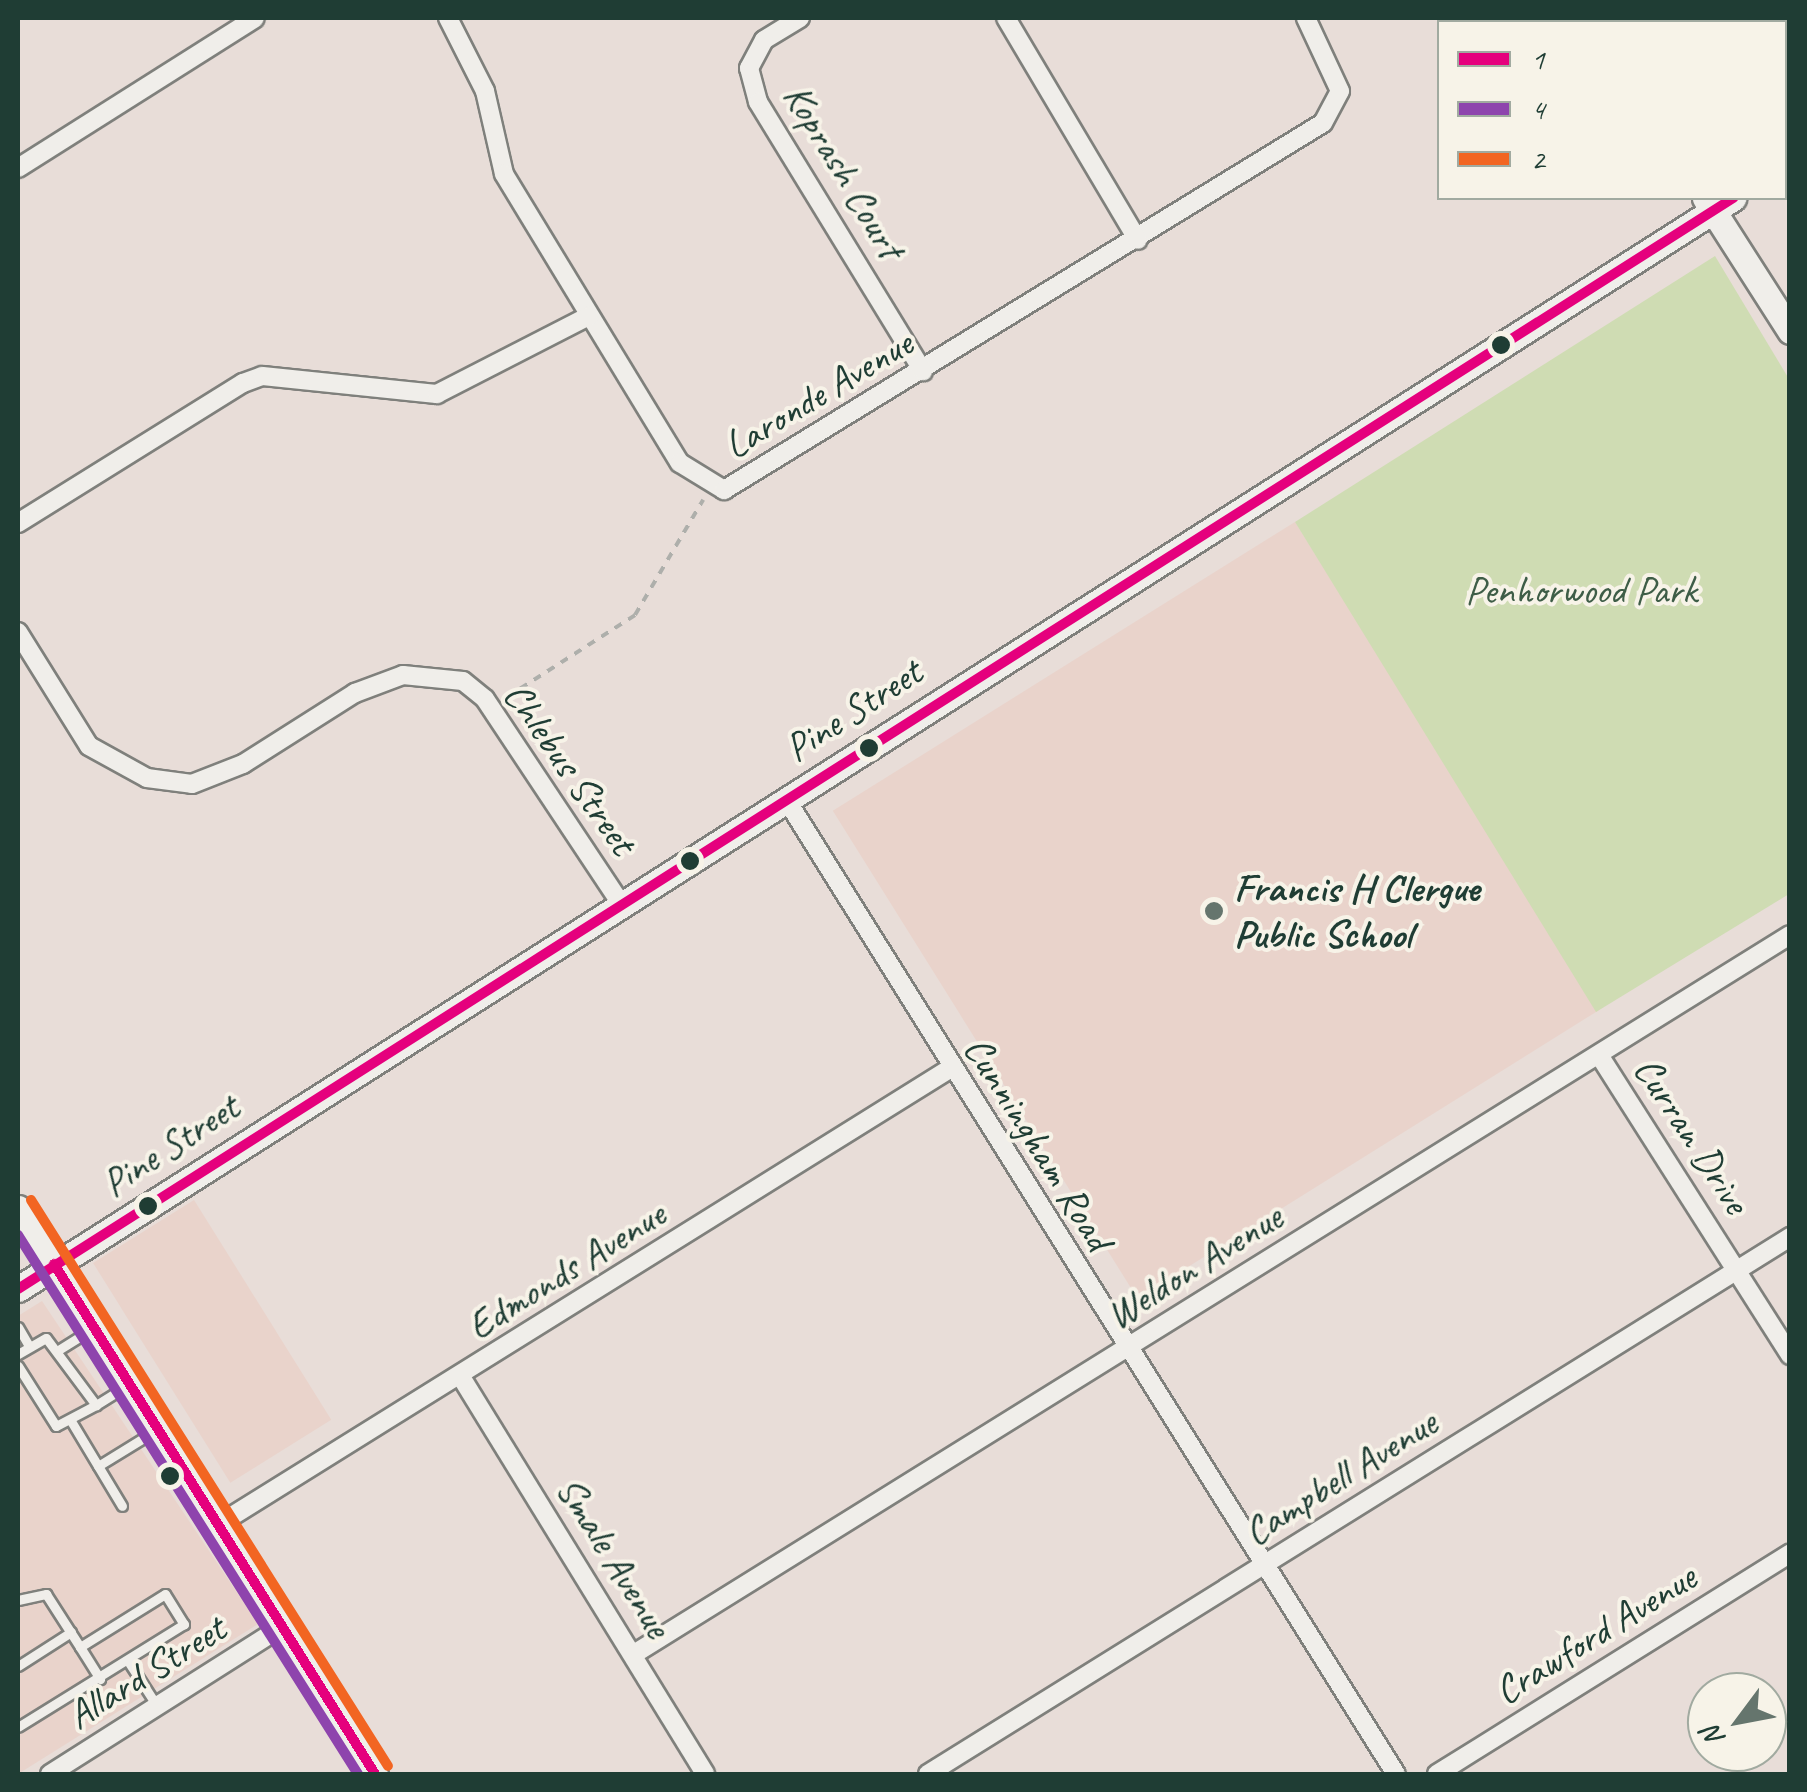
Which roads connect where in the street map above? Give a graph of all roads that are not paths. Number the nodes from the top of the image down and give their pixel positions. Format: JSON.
{"nodes":[{"id":1,"x":255,"y":18,"type":"edge"},
{"id":2,"x":448,"y":18,"type":"edge"},
{"id":3,"x":800,"y":18,"type":"edge"},
{"id":4,"x":1006,"y":18,"type":"edge"},
{"id":5,"x":1306,"y":18,"type":"edge"},
{"id":6,"x":18,"y":168,"type":"edge"},
{"id":7,"x":1717,"y":202,"type":"edge"},
{"id":8,"x":1138,"y":240,"type":"junction"},
{"id":9,"x":588,"y":316,"type":"junction"},
{"id":10,"x":1790,"y":331,"type":"edge"},
{"id":11,"x":923,"y":371,"type":"junction"},
{"id":12,"x":18,"y":523,"type":"edge"},
{"id":13,"x":18,"y":632,"type":"edge"},
{"id":14,"x":786,"y":798,"type":"junction"},
{"id":15,"x":620,"y":902,"type":"junction"},
{"id":16,"x":1790,"y":935,"type":"edge"},
{"id":17,"x":1599,"y":1055,"type":"junction"},
{"id":18,"x":951,"y":1068,"type":"junction"},
{"id":19,"x":18,"y":1208,"type":"edge"},
{"id":20,"x":1790,"y":1237,"type":"edge"},
{"id":21,"x":54,"y":1264,"type":"junction"},
{"id":22,"x":1735,"y":1268,"type":"junction"},
{"id":23,"x":18,"y":1289,"type":"edge"},
{"id":24,"x":18,"y":1327,"type":"edge"},
{"id":25,"x":93,"y":1328,"type":"junction"},
{"id":26,"x":30,"y":1346,"type":"junction"},
{"id":27,"x":60,"y":1349,"type":"junction"},
{"id":28,"x":1125,"y":1349,"type":"junction"},
{"id":29,"x":18,"y":1354,"type":"edge"},
{"id":30,"x":1790,"y":1355,"type":"edge"},
{"id":31,"x":18,"y":1366,"type":"edge"},
{"id":32,"x":461,"y":1377,"type":"junction"},
{"id":33,"x":128,"y":1385,"type":"junction"},
{"id":34,"x":96,"y":1405,"type":"junction"},
{"id":35,"x":71,"y":1421,"type":"junction"},
{"id":36,"x":156,"y":1430,"type":"junction"},
{"id":37,"x":98,"y":1466,"type":"junction"},
{"id":38,"x":122,"y":1506,"type":"dead end"},
{"id":39,"x":216,"y":1526,"type":"junction"},
{"id":40,"x":1790,"y":1554,"type":"edge"},
{"id":41,"x":1264,"y":1567,"type":"junction"},
{"id":42,"x":18,"y":1600,"type":"edge"},
{"id":43,"x":280,"y":1628,"type":"junction"},
{"id":44,"x":70,"y":1632,"type":"junction"},
{"id":45,"x":80,"y":1647,"type":"junction"},
{"id":46,"x":634,"y":1654,"type":"junction"},
{"id":47,"x":128,"y":1661,"type":"junction"},
{"id":48,"x":18,"y":1666,"type":"edge"},
{"id":49,"x":100,"y":1679,"type":"junction"},
{"id":50,"x":157,"y":1706,"type":"junction"},
{"id":51,"x":18,"y":1727,"type":"edge"},
{"id":52,"x":50,"y":1774,"type":"edge"},
{"id":53,"x":375,"y":1774,"type":"edge"},
{"id":54,"x":706,"y":1774,"type":"edge"},
{"id":55,"x":928,"y":1774,"type":"edge"},
{"id":56,"x":1396,"y":1774,"type":"edge"},
{"id":57,"x":1437,"y":1774,"type":"edge"}],
"edges":[{"from":1,"to":6,"type":"street"},
{"from":2,"to":9,"type":"street","name":"Laronde Avenue"},
{"from":3,"to":11,"type":"street","name":"Koprash Court"},
{"from":4,"to":8,"type":"street"},
{"from":5,"to":8,"type":"street","name":"Laronde Avenue"},
{"from":7,"to":10,"type":"street"},
{"from":7,"to":14,"type":"street","name":"Pine Street"},
{"from":8,"to":11,"type":"street","name":"Laronde Avenue"},
{"from":9,"to":11,"type":"street","name":"Laronde Avenue"},
{"from":9,"to":12,"type":"street"},
{"from":13,"to":15,"type":"street","name":"Chlebus Street"},
{"from":14,"to":15,"type":"street","name":"Pine Street"},
{"from":14,"to":18,"type":"street","name":"Cunningham Road"},
{"from":15,"to":21,"type":"street","name":"Pine Street"},
{"from":16,"to":17,"type":"street","name":"Weldon Avenue"},
{"from":17,"to":22,"type":"street","name":"Curran Drive"},
{"from":17,"to":28,"type":"street","name":"Weldon Avenue"},
{"from":18,"to":28,"type":"street","name":"Cunningham Road"},
{"from":18,"to":32,"type":"street","name":"Edmonds Avenue"},
{"from":19,"to":21,"type":"street"},
{"from":20,"to":22,"type":"street","name":"Campbell Avenue"},
{"from":21,"to":23,"type":"street","name":"Pine Street"},
{"from":21,"to":25,"type":"street"},
{"from":22,"to":30,"type":"street","name":"Curran Drive"},
{"from":22,"to":41,"type":"street","name":"Campbell Avenue"},
{"from":24,"to":26,"type":"lane"},
{"from":25,"to":27,"type":"lane"},
{"from":25,"to":33,"type":"street"},
{"from":26,"to":27,"type":"lane"},
{"from":26,"to":29,"type":"lane"},
{"from":27,"to":34,"type":"lane"},
{"from":28,"to":41,"type":"street","name":"Cunningham Road"},
{"from":28,"to":46,"type":"street","name":"Weldon Avenue"},
{"from":31,"to":35,"type":"lane"},
{"from":32,"to":39,"type":"street","name":"Edmonds Avenue"},
{"from":32,"to":46,"type":"street","name":"Smale Avenue"},
{"from":33,"to":34,"type":"lane"},
{"from":33,"to":36,"type":"street"},
{"from":34,"to":35,"type":"lane"},
{"from":35,"to":37,"type":"lane"},
{"from":36,"to":37,"type":"lane"},
{"from":36,"to":39,"type":"street"},
{"from":37,"to":38,"type":"lane"},
{"from":39,"to":43,"type":"street"},
{"from":40,"to":57,"type":"street","name":"Crawford Avenue"},
{"from":41,"to":55,"type":"street","name":"Campbell Avenue"},
{"from":41,"to":56,"type":"street","name":"Cunningham Road"},
{"from":42,"to":44,"type":"lane"},
{"from":43,"to":50,"type":"street","name":"Allard Street"},
{"from":43,"to":53,"type":"street"},
{"from":44,"to":45,"type":"lane"},
{"from":44,"to":48,"type":"lane"},
{"from":45,"to":47,"type":"lane"},
{"from":45,"to":49,"type":"lane"},
{"from":46,"to":54,"type":"street","name":"Smale Avenue"},
{"from":47,"to":49,"type":"lane"},
{"from":47,"to":50,"type":"lane"},
{"from":49,"to":51,"type":"lane"},
{"from":50,"to":52,"type":"street","name":"Allard Street"}]}
